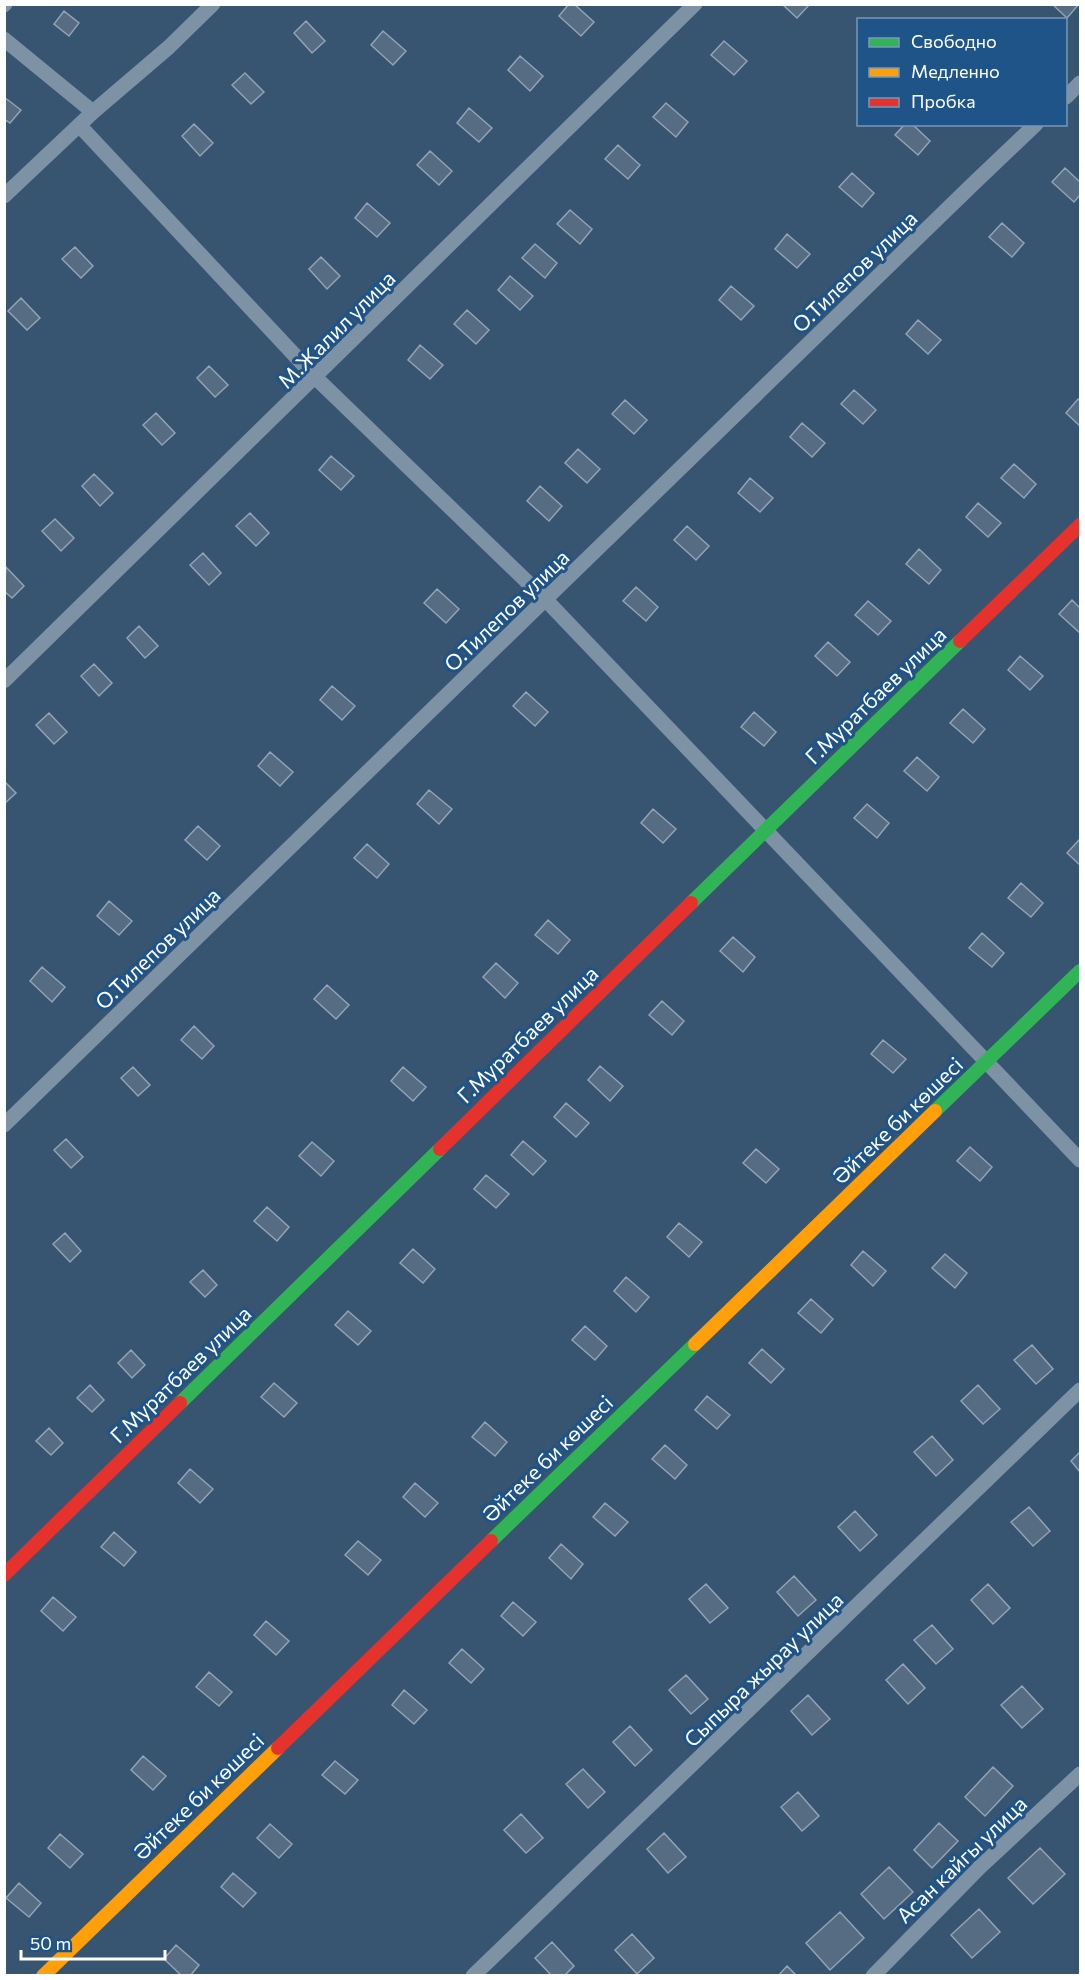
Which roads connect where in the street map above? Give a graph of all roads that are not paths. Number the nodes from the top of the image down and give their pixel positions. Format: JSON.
{"nodes":[{"id":1,"x":213,"y":4,"type":"edge"},
{"id":2,"x":695,"y":4,"type":"edge"},
{"id":3,"x":4,"y":39,"type":"edge"},
{"id":4,"x":1080,"y":83,"type":"edge"},
{"id":5,"x":1067,"y":95,"type":"edge"},
{"id":6,"x":93,"y":112,"type":"junction"},
{"id":7,"x":79,"y":125,"type":"junction"},
{"id":8,"x":1034,"y":126,"type":"edge"},
{"id":9,"x":4,"y":196,"type":"edge"},
{"id":10,"x":316,"y":378,"type":"junction"},
{"id":11,"x":1080,"y":525,"type":"edge"},
{"id":12,"x":546,"y":600,"type":"junction"},
{"id":13,"x":4,"y":681,"type":"edge"},
{"id":14,"x":766,"y":830,"type":"junction"},
{"id":15,"x":1080,"y":970,"type":"edge"},
{"id":16,"x":986,"y":1063,"type":"junction"},
{"id":17,"x":4,"y":1125,"type":"edge"},
{"id":18,"x":1080,"y":1160,"type":"edge"},
{"id":19,"x":1080,"y":1390,"type":"edge"},
{"id":20,"x":4,"y":1575,"type":"edge"},
{"id":21,"x":1080,"y":1774,"type":"edge"},
{"id":22,"x":43,"y":1976,"type":"edge"},
{"id":23,"x":473,"y":1976,"type":"edge"},
{"id":24,"x":873,"y":1976,"type":"edge"}],
"edges":[{"from":1,"to":6,"type":"street"},
{"from":2,"to":10,"type":"street","name":"М.Жалил улица"},
{"from":3,"to":6,"type":"street"},
{"from":4,"to":5,"type":"street"},
{"from":6,"to":7,"type":"street"},
{"from":7,"to":9,"type":"street"},
{"from":7,"to":10,"type":"street"},
{"from":8,"to":12,"type":"street","name":"О.Тилепов улица"},
{"from":10,"to":12,"type":"street"},
{"from":10,"to":13,"type":"street","name":"М.Жалил улица"},
{"from":11,"to":14,"type":"street","name":"Г.Муратбаев улица"},
{"from":12,"to":14,"type":"street"},
{"from":12,"to":17,"type":"street","name":"О.Тилепов улица"},
{"from":14,"to":16,"type":"street"},
{"from":14,"to":20,"type":"street","name":"Г.Муратбаев улица"},
{"from":15,"to":16,"type":"street","name":"Әйтеке би көшесі"},
{"from":16,"to":18,"type":"street"},
{"from":16,"to":22,"type":"street","name":"Әйтеке би көшесі"},
{"from":19,"to":23,"type":"street","name":"Сыпыра жырау улица"},
{"from":21,"to":24,"type":"street","name":"Асан кайгы улица"}]}
